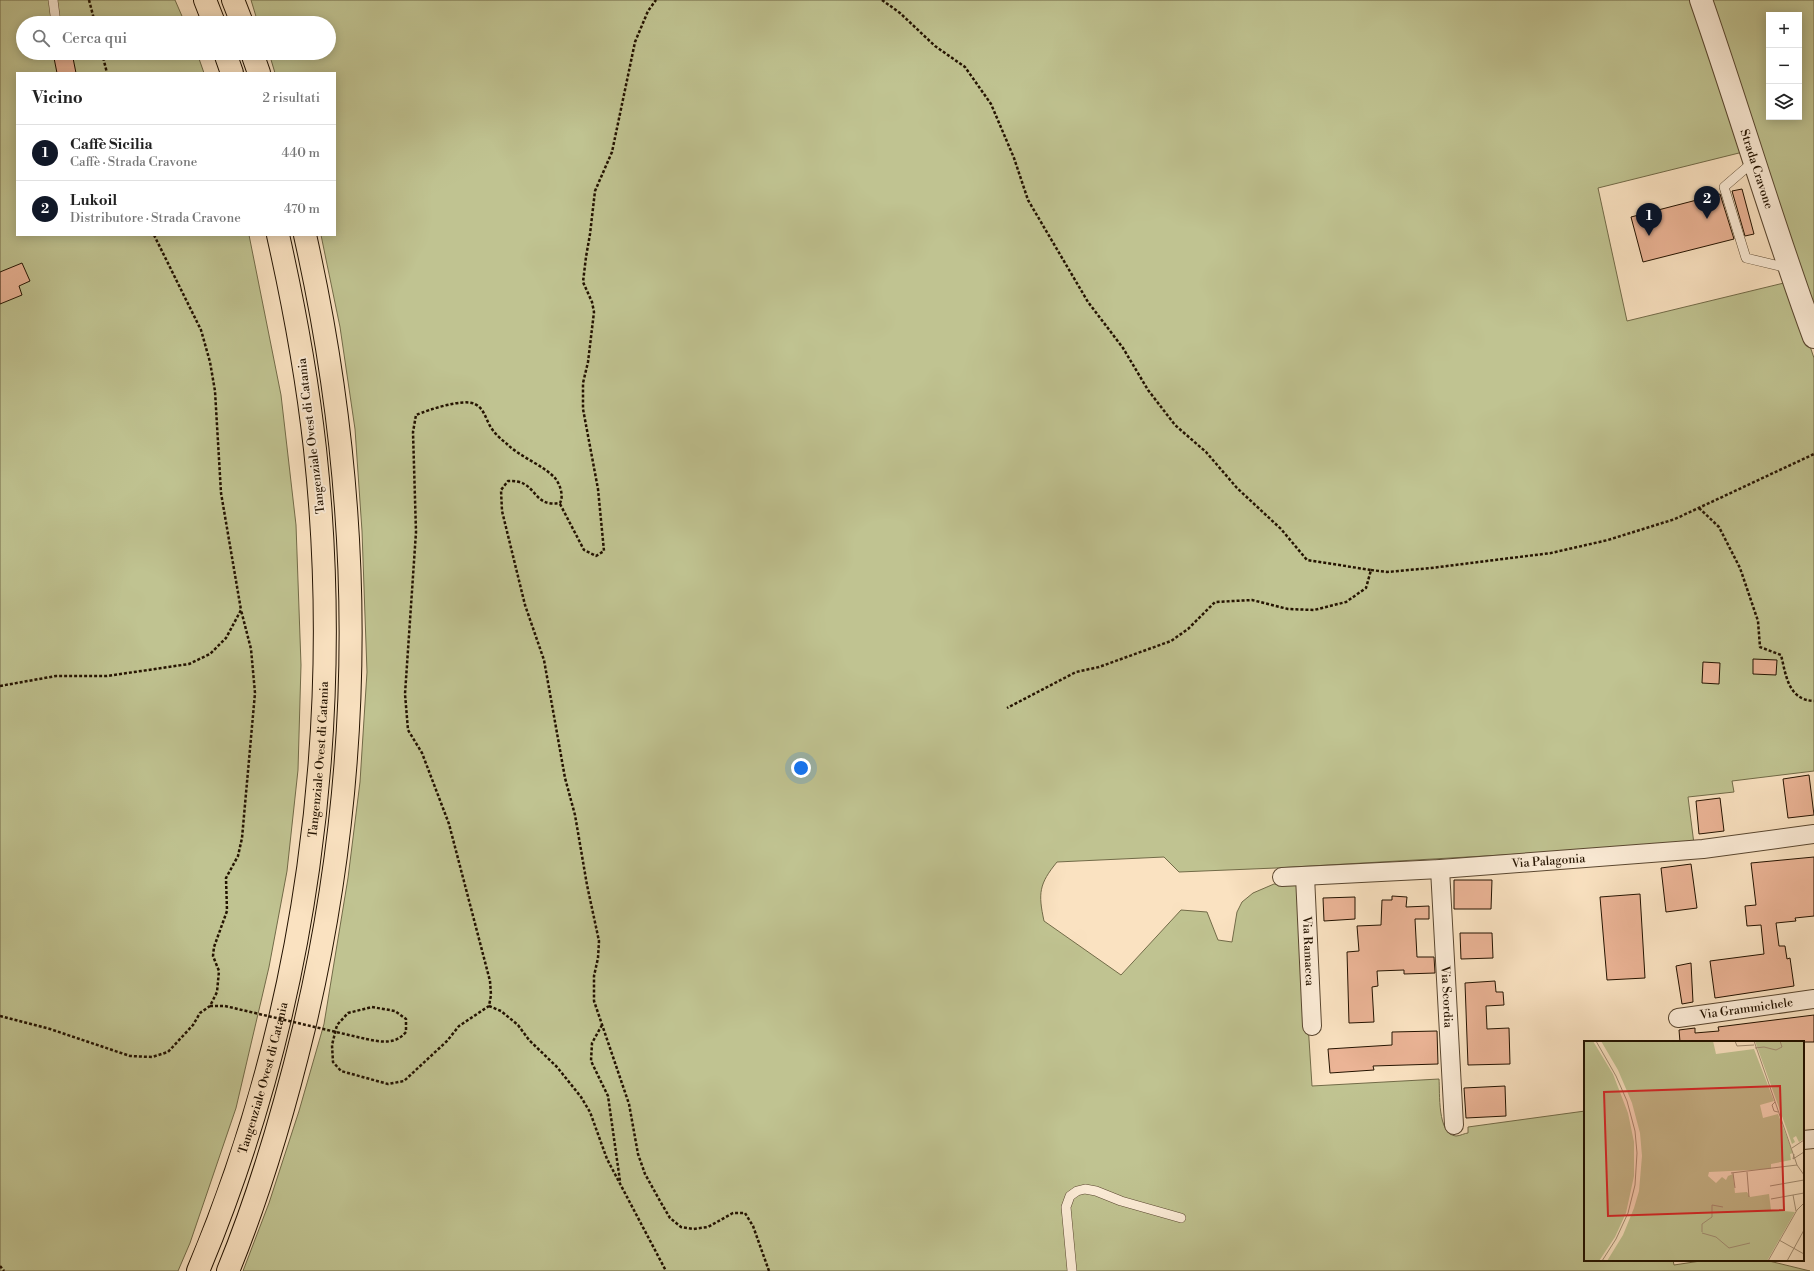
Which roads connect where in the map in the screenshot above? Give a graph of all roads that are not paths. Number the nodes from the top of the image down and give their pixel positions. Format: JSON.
{"nodes":[{"id":1,"x":53,"y":0,"type":"edge"},
{"id":2,"x":205,"y":0,"type":"edge"},
{"id":3,"x":233,"y":0,"type":"edge"},
{"id":4,"x":1701,"y":0,"type":"edge"},
{"id":5,"x":55,"y":16,"type":"edge"},
{"id":6,"x":211,"y":16,"type":"edge"},
{"id":7,"x":239,"y":16,"type":"edge"},
{"id":8,"x":227,"y":60,"type":"edge"},
{"id":9,"x":254,"y":60,"type":"edge"},
{"id":10,"x":232,"y":72,"type":"edge"},
{"id":11,"x":259,"y":72,"type":"edge"},
{"id":12,"x":1753,"y":162,"type":"junction"},
{"id":13,"x":278,"y":236,"type":"edge"},
{"id":14,"x":305,"y":236,"type":"edge"},
{"id":15,"x":1788,"y":268,"type":"junction"},
{"id":16,"x":1814,"y":337,"type":"edge"},
{"id":17,"x":1814,"y":834,"type":"edge"},
{"id":18,"x":1440,"y":869,"type":"junction"},
{"id":19,"x":1304,"y":876,"type":"junction"},
{"id":20,"x":1282,"y":877,"type":"dead end"},
{"id":21,"x":1814,"y":999,"type":"edge"},
{"id":22,"x":1678,"y":1018,"type":"dead end"},
{"id":23,"x":1312,"y":1026,"type":"dead end"},
{"id":24,"x":1454,"y":1125,"type":"dead end"},
{"id":25,"x":1814,"y":1139,"type":"edge"},
{"id":26,"x":1804,"y":1140,"type":"edge"},
{"id":27,"x":1181,"y":1218,"type":"dead end"},
{"id":28,"x":198,"y":1271,"type":"edge"},
{"id":29,"x":228,"y":1271,"type":"edge"},
{"id":30,"x":1072,"y":1271,"type":"edge"}],
"edges":[{"from":1,"to":5,"type":"lane"},
{"from":2,"to":6,"type":"highway"},
{"from":3,"to":7,"type":"highway"},
{"from":4,"to":12,"type":"street","name":"Strada Cravone"},
{"from":8,"to":10,"type":"highway"},
{"from":9,"to":11,"type":"highway"},
{"from":12,"to":15,"type":"street","name":"Strada Cravone"},
{"from":12,"to":15,"type":"lane"},
{"from":13,"to":28,"type":"highway","name":"Tangenziale Ovest di Catania"},
{"from":14,"to":29,"type":"highway"},
{"from":15,"to":16,"type":"street","name":"Strada Cravone"},
{"from":17,"to":18,"type":"street","name":"Via Palagonia"},
{"from":18,"to":19,"type":"street","name":"Via Palagonia"},
{"from":18,"to":24,"type":"street","name":"Via Scordia"},
{"from":19,"to":20,"type":"street","name":"Via Palagonia"},
{"from":19,"to":23,"type":"street","name":"Via Ramacca"},
{"from":21,"to":22,"type":"street","name":"Via Grammichele"},
{"from":25,"to":26,"type":"street"},
{"from":27,"to":30,"type":"lane"}]}
